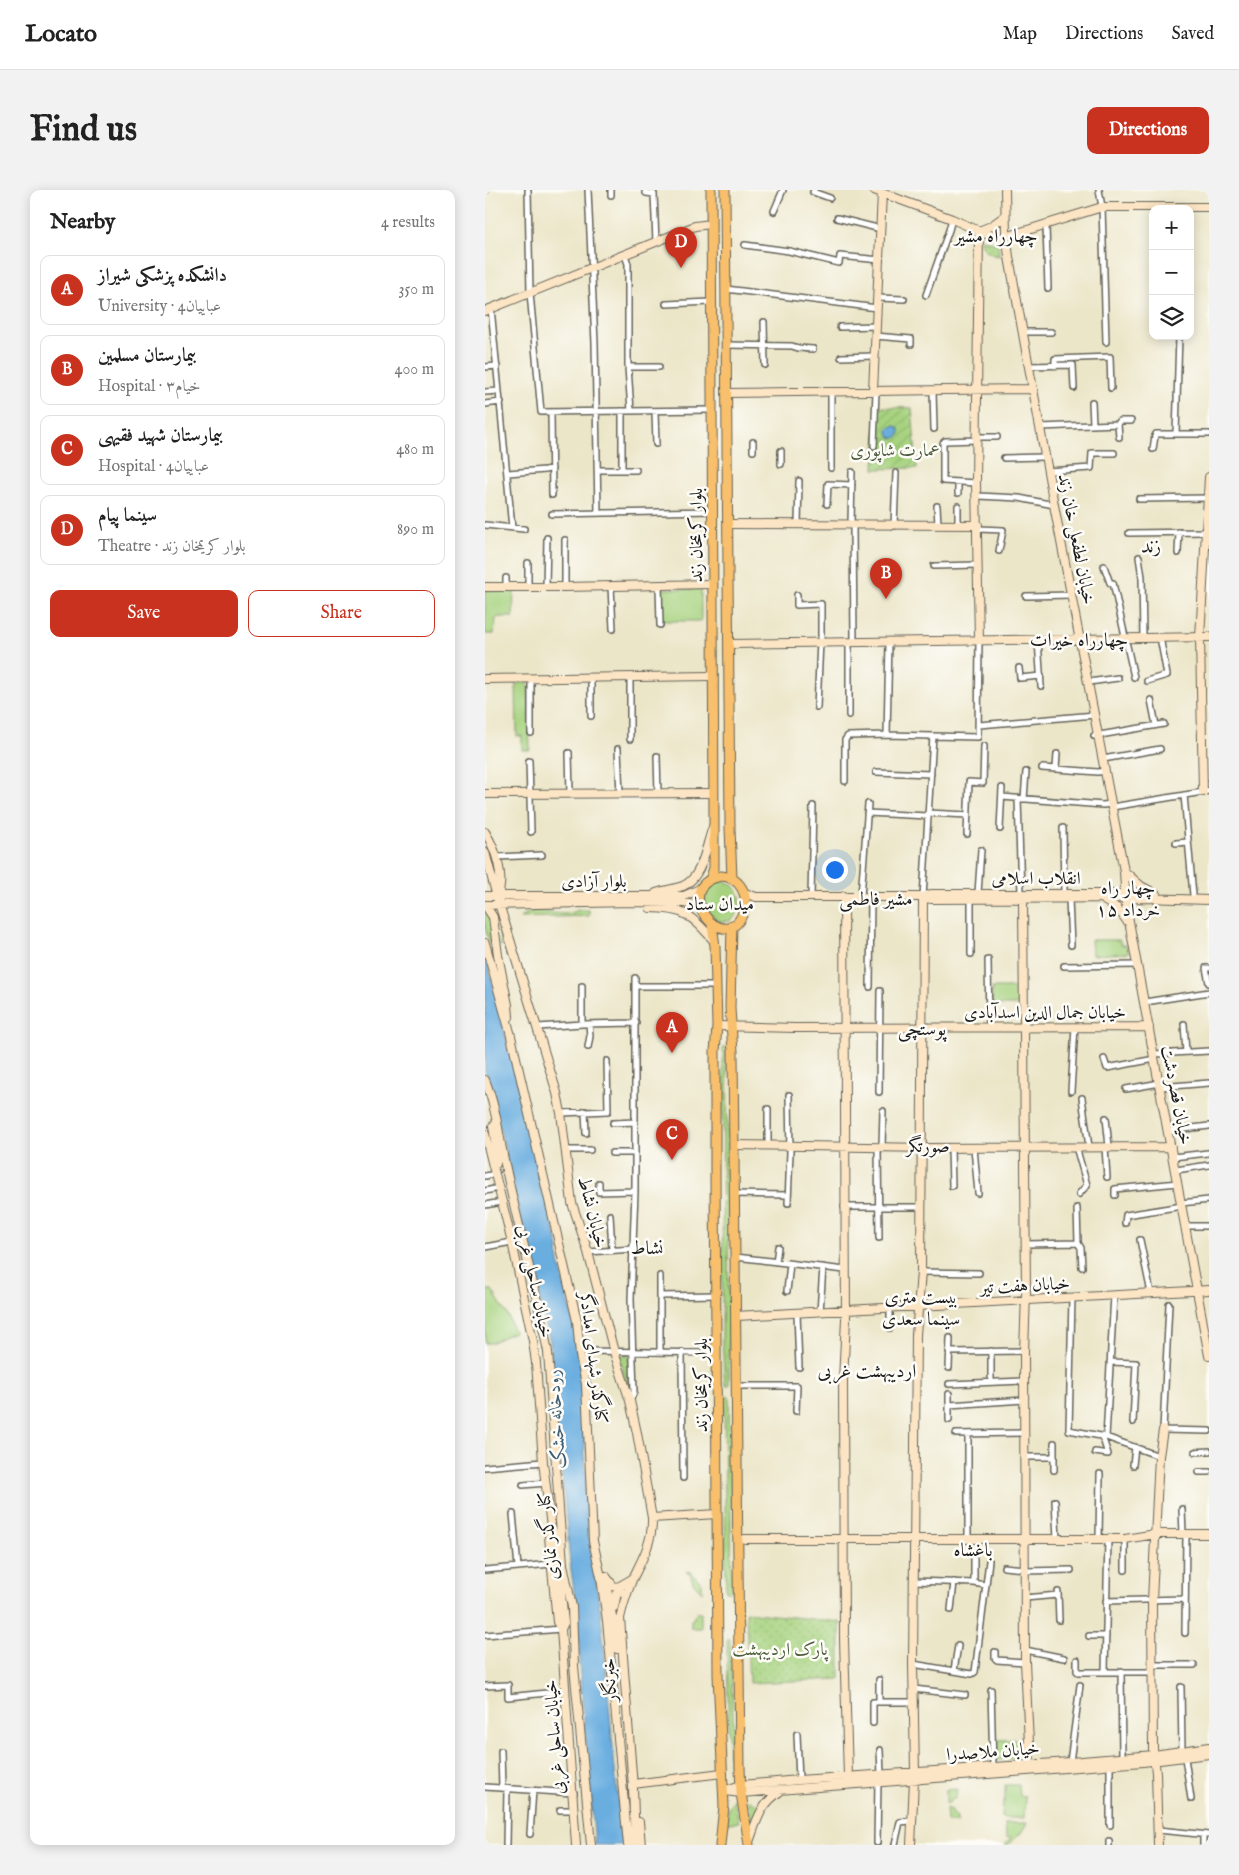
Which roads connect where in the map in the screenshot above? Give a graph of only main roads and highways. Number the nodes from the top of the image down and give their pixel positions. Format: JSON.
{"nodes":[{"id":1,"x":711,"y":190,"type":"edge"},
{"id":2,"x":725,"y":190,"type":"edge"},
{"id":3,"x":874,"y":190,"type":"edge"},
{"id":4,"x":1005,"y":190,"type":"edge"},
{"id":5,"x":883,"y":193,"type":"junction"},
{"id":6,"x":1209,"y":207,"type":"edge"},
{"id":7,"x":1149,"y":208,"type":"edge"},
{"id":8,"x":1194,"y":208,"type":"edge"},
{"id":9,"x":1005,"y":216,"type":"junction"},
{"id":10,"x":711,"y":224,"type":"junction"},
{"id":11,"x":979,"y":231,"type":"junction"},
{"id":12,"x":1017,"y":235,"type":"junction"},
{"id":13,"x":1006,"y":238,"type":"junction"},
{"id":14,"x":1008,"y":250,"type":"junction"},
{"id":15,"x":711,"y":306,"type":"junction"},
{"id":16,"x":488,"y":310,"type":"edge"},
{"id":17,"x":726,"y":310,"type":"junction"},
{"id":18,"x":1033,"y":389,"type":"junction"},
{"id":19,"x":978,"y":390,"type":"junction"},
{"id":20,"x":875,"y":391,"type":"junction"},
{"id":21,"x":727,"y":393,"type":"junction"},
{"id":22,"x":1209,"y":478,"type":"edge"},
{"id":23,"x":1209,"y":498,"type":"edge"},
{"id":24,"x":728,"y":524,"type":"junction"},
{"id":25,"x":978,"y":527,"type":"junction"},
{"id":26,"x":1207,"y":564,"type":"edge"},
{"id":27,"x":713,"y":584,"type":"junction"},
{"id":28,"x":485,"y":587,"type":"edge"},
{"id":29,"x":1209,"y":637,"type":"edge"},
{"id":30,"x":1081,"y":638,"type":"junction"},
{"id":31,"x":1200,"y":638,"type":"junction"},
{"id":32,"x":979,"y":640,"type":"junction"},
{"id":33,"x":729,"y":644,"type":"junction"},
{"id":34,"x":713,"y":676,"type":"junction"},
{"id":35,"x":485,"y":679,"type":"edge"},
{"id":36,"x":1206,"y":792,"type":"edge"},
{"id":37,"x":714,"y":793,"type":"junction"},
{"id":38,"x":485,"y":794,"type":"edge"},
{"id":39,"x":715,"y":823,"type":"junction"},
{"id":40,"x":730,"y":825,"type":"junction"},
{"id":41,"x":485,"y":832,"type":"edge"},
{"id":42,"x":485,"y":852,"type":"edge"},
{"id":43,"x":1124,"y":871,"type":"junction"},
{"id":44,"x":732,"y":878,"type":"junction"},
{"id":45,"x":710,"y":880,"type":"junction"},
{"id":46,"x":702,"y":888,"type":"junction"},
{"id":47,"x":745,"y":893,"type":"junction"},
{"id":48,"x":1156,"y":894,"type":"junction"},
{"id":49,"x":652,"y":895,"type":"junction"},
{"id":50,"x":1209,"y":895,"type":"edge"},
{"id":51,"x":485,"y":896,"type":"edge"},
{"id":52,"x":497,"y":896,"type":"junction"},
{"id":53,"x":844,"y":896,"type":"junction"},
{"id":54,"x":1022,"y":896,"type":"junction"},
{"id":55,"x":1066,"y":896,"type":"junction"},
{"id":56,"x":1126,"y":896,"type":"junction"},
{"id":57,"x":923,"y":897,"type":"junction"},
{"id":58,"x":1098,"y":899,"type":"junction"},
{"id":59,"x":592,"y":900,"type":"junction"},
{"id":60,"x":1209,"y":900,"type":"edge"},
{"id":61,"x":619,"y":903,"type":"junction"},
{"id":62,"x":485,"y":905,"type":"edge"},
{"id":63,"x":500,"y":905,"type":"junction"},
{"id":64,"x":700,"y":906,"type":"junction"},
{"id":65,"x":712,"y":925,"type":"junction"},
{"id":66,"x":732,"y":925,"type":"junction"},
{"id":67,"x":1131,"y":932,"type":"junction"},
{"id":68,"x":714,"y":941,"type":"junction"},
{"id":69,"x":485,"y":943,"type":"edge"},
{"id":70,"x":513,"y":950,"type":"junction"},
{"id":71,"x":498,"y":955,"type":"junction"},
{"id":72,"x":717,"y":1026,"type":"junction"},
{"id":73,"x":922,"y":1027,"type":"junction"},
{"id":74,"x":1149,"y":1027,"type":"junction"},
{"id":75,"x":730,"y":1028,"type":"junction"},
{"id":76,"x":844,"y":1028,"type":"junction"},
{"id":77,"x":1024,"y":1028,"type":"junction"},
{"id":78,"x":509,"y":1032,"type":"junction"},
{"id":79,"x":717,"y":1044,"type":"junction"},
{"id":80,"x":732,"y":1044,"type":"junction"},
{"id":81,"x":485,"y":1080,"type":"edge"},
{"id":82,"x":485,"y":1087,"type":"edge"},
{"id":83,"x":485,"y":1137,"type":"edge"},
{"id":84,"x":735,"y":1145,"type":"junction"},
{"id":85,"x":844,"y":1146,"type":"junction"},
{"id":86,"x":1025,"y":1146,"type":"junction"},
{"id":87,"x":1171,"y":1147,"type":"junction"},
{"id":88,"x":922,"y":1148,"type":"junction"},
{"id":89,"x":495,"y":1172,"type":"junction"},
{"id":90,"x":1196,"y":1290,"type":"junction"},
{"id":91,"x":1209,"y":1290,"type":"edge"},
{"id":92,"x":1026,"y":1300,"type":"junction"},
{"id":93,"x":918,"y":1307,"type":"junction"},
{"id":94,"x":846,"y":1311,"type":"junction"},
{"id":95,"x":736,"y":1316,"type":"junction"},
{"id":96,"x":1208,"y":1343,"type":"edge"},
{"id":97,"x":1209,"y":1356,"type":"edge"},
{"id":98,"x":1163,"y":1430,"type":"road end"},
{"id":99,"x":592,"y":1496,"type":"junction"},
{"id":100,"x":717,"y":1514,"type":"junction"},
{"id":101,"x":652,"y":1518,"type":"junction"},
{"id":102,"x":551,"y":1526,"type":"junction"},
{"id":103,"x":737,"y":1529,"type":"junction"},
{"id":104,"x":1156,"y":1534,"type":"junction"},
{"id":105,"x":1209,"y":1534,"type":"edge"},
{"id":106,"x":745,"y":1539,"type":"junction"},
{"id":107,"x":843,"y":1539,"type":"junction"},
{"id":108,"x":914,"y":1539,"type":"junction"},
{"id":109,"x":1025,"y":1539,"type":"junction"},
{"id":110,"x":737,"y":1556,"type":"junction"},
{"id":111,"x":606,"y":1576,"type":"junction"},
{"id":112,"x":634,"y":1577,"type":"junction"},
{"id":113,"x":560,"y":1582,"type":"junction"},
{"id":114,"x":626,"y":1596,"type":"junction"},
{"id":115,"x":613,"y":1612,"type":"junction"},
{"id":116,"x":561,"y":1629,"type":"junction"},
{"id":117,"x":574,"y":1666,"type":"junction"},
{"id":118,"x":1209,"y":1746,"type":"edge"},
{"id":119,"x":1183,"y":1754,"type":"junction"},
{"id":120,"x":1209,"y":1754,"type":"edge"},
{"id":121,"x":1154,"y":1758,"type":"junction"},
{"id":122,"x":1029,"y":1764,"type":"junction"},
{"id":123,"x":740,"y":1768,"type":"junction"},
{"id":124,"x":722,"y":1770,"type":"junction"},
{"id":125,"x":977,"y":1770,"type":"junction"},
{"id":126,"x":914,"y":1776,"type":"junction"},
{"id":127,"x":848,"y":1777,"type":"junction"},
{"id":128,"x":880,"y":1778,"type":"junction"},
{"id":129,"x":633,"y":1784,"type":"junction"},
{"id":130,"x":741,"y":1789,"type":"junction"},
{"id":131,"x":783,"y":1789,"type":"junction"},
{"id":132,"x":723,"y":1790,"type":"junction"},
{"id":133,"x":634,"y":1810,"type":"junction"},
{"id":134,"x":634,"y":1833,"type":"junction"},
{"id":135,"x":576,"y":1844,"type":"edge"},
{"id":136,"x":749,"y":1844,"type":"edge"},
{"id":137,"x":591,"y":1845,"type":"edge"},
{"id":138,"x":628,"y":1845,"type":"edge"},
{"id":139,"x":635,"y":1845,"type":"edge"},
{"id":140,"x":641,"y":1845,"type":"edge"},
{"id":141,"x":720,"y":1845,"type":"edge"},
{"id":142,"x":911,"y":1845,"type":"edge"},
{"id":143,"x":1158,"y":1845,"type":"edge"}],
"edges":[{"from":1,"to":10,"type":"main road","name":"بلوار کریمخان زند"},
{"from":2,"to":17,"type":"main road","name":"بلوار کریمخان زند"},
{"from":3,"to":5,"type":"main road"},
{"from":4,"to":9,"type":"main road","name":"خیابان لطفعلی خان زند"},
{"from":5,"to":11,"type":"main road"},
{"from":5,"to":20,"type":"main road"},
{"from":6,"to":8,"type":"main road"},
{"from":7,"to":12,"type":"main road"},
{"from":9,"to":11,"type":"main road"},
{"from":9,"to":13,"type":"main road","name":"خیابان لطفعلی خان زند"},
{"from":10,"to":15,"type":"main road","name":"بلوار کریمخان زند"},
{"from":10,"to":16,"type":"main road"},
{"from":11,"to":13,"type":"main road"},
{"from":11,"to":19,"type":"main road"},
{"from":12,"to":13,"type":"main road"},
{"from":12,"to":14,"type":"main road"},
{"from":13,"to":14,"type":"main road","name":"خیابان لطفعلی خان زند"},
{"from":14,"to":18,"type":"main road","name":"خیابان لطفعلی خان زند"},
{"from":15,"to":17,"type":"main road"},
{"from":15,"to":27,"type":"main road","name":"بلوار کریمخان زند"},
{"from":17,"to":21,"type":"main road","name":"بلوار کریمخان زند"},
{"from":18,"to":19,"type":"main road"},
{"from":18,"to":30,"type":"main road","name":"خیابان لطفعلی خان زند"},
{"from":19,"to":20,"type":"main road"},
{"from":19,"to":25,"type":"main road"},
{"from":20,"to":21,"type":"main road"},
{"from":21,"to":24,"type":"main road","name":"بلوار کریمخان زند"},
{"from":22,"to":23,"type":"main road"},
{"from":23,"to":26,"type":"main road"},
{"from":24,"to":25,"type":"main road"},
{"from":24,"to":33,"type":"main road","name":"بلوار کریمخان زند"},
{"from":25,"to":32,"type":"main road"},
{"from":26,"to":31,"type":"main road"},
{"from":27,"to":28,"type":"main road"},
{"from":27,"to":34,"type":"main road","name":"بلوار کریمخان زند"},
{"from":29,"to":31,"type":"main road"},
{"from":30,"to":31,"type":"main road"},
{"from":30,"to":32,"type":"main road"},
{"from":30,"to":43,"type":"main road","name":"خیابان لطفعلی خان زند"},
{"from":31,"to":36,"type":"main road"},
{"from":32,"to":33,"type":"main road"},
{"from":33,"to":40,"type":"main road","name":"بلوار کریمخان زند"},
{"from":34,"to":35,"type":"main road"},
{"from":34,"to":37,"type":"main road","name":"بلوار کریمخان زند"},
{"from":37,"to":38,"type":"main road"},
{"from":37,"to":39,"type":"main road","name":"بلوار کریمخان زند"},
{"from":39,"to":40,"type":"main road"},
{"from":39,"to":45,"type":"main road","name":"بلوار کریمخان زند"},
{"from":39,"to":49,"type":"main road"},
{"from":40,"to":44,"type":"main road","name":"بلوار کریمخان زند"},
{"from":41,"to":52,"type":"main road"},
{"from":42,"to":52,"type":"main road","name":"خیابان نشاط"},
{"from":43,"to":48,"type":"main road"},
{"from":43,"to":56,"type":"main road","name":"خیابان لطفعلی خان زند"},
{"from":44,"to":45,"type":"main road"},
{"from":44,"to":47,"type":"main road"},
{"from":45,"to":46,"type":"main road"},
{"from":46,"to":49,"type":"main road","name":"بلوار آزادی"},
{"from":46,"to":64,"type":"main road"},
{"from":47,"to":53,"type":"main road","name":"انقلاب اسلامی"},
{"from":47,"to":66,"type":"main road"},
{"from":48,"to":50,"type":"main road","name":"انقلاب اسلامی"},
{"from":48,"to":56,"type":"main road","name":"انقلاب اسلامی"},
{"from":49,"to":59,"type":"main road","name":"بلوار آزادی"},
{"from":51,"to":52,"type":"main road","name":"بلوار آزادی"},
{"from":52,"to":59,"type":"main road","name":"بلوار آزادی"},
{"from":52,"to":63,"type":"main road","name":"خیابان نشاط"},
{"from":53,"to":57,"type":"main road","name":"انقلاب اسلامی"},
{"from":53,"to":76,"type":"main road"},
{"from":54,"to":55,"type":"main road","name":"انقلاب اسلامی"},
{"from":54,"to":57,"type":"main road","name":"انقلاب اسلامی"},
{"from":54,"to":57,"type":"main road","name":"انقلاب اسلامی"},
{"from":54,"to":77,"type":"main road"},
{"from":55,"to":56,"type":"main road","name":"انقلاب اسلامی"},
{"from":55,"to":58,"type":"main road","name":"انقلاب اسلامی"},
{"from":56,"to":58,"type":"main road","name":"انقلاب اسلامی"},
{"from":56,"to":60,"type":"main road","name":"انقلاب اسلامی"},
{"from":56,"to":67,"type":"main road","name":"خیابان قصردشت"},
{"from":57,"to":73,"type":"main road"},
{"from":58,"to":67,"type":"main road"},
{"from":59,"to":61,"type":"main road","name":"بلوار آزادی"},
{"from":59,"to":63,"type":"main road","name":"بلوار آزادی"},
{"from":61,"to":64,"type":"main road","name":"بلوار آزادی"},
{"from":61,"to":68,"type":"main road"},
{"from":62,"to":63,"type":"main road","name":"بلوار آزادی"},
{"from":62,"to":71,"type":"main road"},
{"from":63,"to":70,"type":"main road","name":"خیابان نشاط"},
{"from":64,"to":65,"type":"main road"},
{"from":65,"to":66,"type":"main road"},
{"from":65,"to":68,"type":"main road","name":"بلوار کریمخان زند"},
{"from":66,"to":75,"type":"main road","name":"بلوار کریمخان زند"},
{"from":67,"to":74,"type":"main road","name":"خیابان قصردشت"},
{"from":68,"to":72,"type":"main road","name":"بلوار کریمخان زند"},
{"from":69,"to":78,"type":"main road","name":"کنارگذر شهدای امدادگر"},
{"from":70,"to":71,"type":"main road"},
{"from":70,"to":101,"type":"main road","name":"خیابان نشاط"},
{"from":71,"to":78,"type":"main road"},
{"from":72,"to":75,"type":"main road","name":"خیابان جمال الدین اسدآبادی"},
{"from":72,"to":79,"type":"main road","name":"بلوار کریمخان زند"},
{"from":73,"to":76,"type":"main road","name":"خیابان جمال الدین اسدآبادی"},
{"from":73,"to":77,"type":"main road","name":"خیابان جمال الدین اسدآبادی"},
{"from":73,"to":88,"type":"main road"},
{"from":74,"to":77,"type":"main road","name":"خیابان جمال الدین اسدآبادی"},
{"from":74,"to":87,"type":"main road","name":"خیابان قصردشت"},
{"from":75,"to":76,"type":"main road","name":"خیابان جمال الدین اسدآبادی"},
{"from":75,"to":80,"type":"main road","name":"بلوار کریمخان زند"},
{"from":76,"to":85,"type":"main road"},
{"from":77,"to":86,"type":"main road"},
{"from":78,"to":99,"type":"main road","name":"کنارگذر شهدای امدادگر"},
{"from":79,"to":80,"type":"main road"},
{"from":79,"to":100,"type":"main road","name":"بلوار کریمخان زند"},
{"from":80,"to":84,"type":"main road","name":"بلوار کریمخان زند"},
{"from":81,"to":117,"type":"main road","name":"کنار گذر نمازی"},
{"from":82,"to":89,"type":"main road"},
{"from":83,"to":89,"type":"main road","name":"خیابان ساحلی غربی"},
{"from":84,"to":85,"type":"main road"},
{"from":84,"to":95,"type":"main road","name":"بلوار کریمخان زند"},
{"from":85,"to":88,"type":"main road"},
{"from":85,"to":94,"type":"main road"},
{"from":86,"to":87,"type":"main road"},
{"from":86,"to":88,"type":"main road"},
{"from":86,"to":92,"type":"main road"},
{"from":87,"to":90,"type":"main road","name":"خیابان قصردشت"},
{"from":88,"to":93,"type":"main road"},
{"from":89,"to":102,"type":"main road","name":"خیابان ساحلی غربی"},
{"from":90,"to":91,"type":"main road","name":"خیابان هفت تیر"},
{"from":90,"to":92,"type":"main road","name":"خیابان هفت تیر"},
{"from":90,"to":96,"type":"main road","name":"خیابان قصردشت"},
{"from":92,"to":93,"type":"main road","name":"خیابان هفت تیر"},
{"from":92,"to":109,"type":"main road"},
{"from":93,"to":94,"type":"main road","name":"خیابان هفت تیر"},
{"from":93,"to":108,"type":"main road"},
{"from":94,"to":95,"type":"main road","name":"خیابان هفت تیر"},
{"from":94,"to":107,"type":"main road"},
{"from":95,"to":103,"type":"main road","name":"بلوار کریمخان زند"},
{"from":96,"to":97,"type":"main road","name":"خیابان قصردشت"},
{"from":98,"to":104,"type":"main road"},
{"from":99,"to":111,"type":"main road"},
{"from":99,"to":138,"type":"main road","name":"کنارگذر شهدای امدادگر"},
{"from":100,"to":101,"type":"main road"},
{"from":100,"to":124,"type":"main road","name":"بلوار کریمخان زند"},
{"from":101,"to":112,"type":"main road","name":"خبرنگار"},
{"from":102,"to":113,"type":"main road","name":"خیابان ساحلی غربی"},
{"from":102,"to":116,"type":"main road","name":"خیابان ساحلی غربی"},
{"from":103,"to":106,"type":"main road"},
{"from":103,"to":110,"type":"main road","name":"بلوار کریمخان زند"},
{"from":104,"to":105,"type":"main road"},
{"from":104,"to":109,"type":"main road"},
{"from":104,"to":121,"type":"main road"},
{"from":106,"to":107,"type":"main road"},
{"from":106,"to":110,"type":"main road"},
{"from":107,"to":108,"type":"main road"},
{"from":107,"to":127,"type":"main road"},
{"from":108,"to":109,"type":"main road"},
{"from":108,"to":126,"type":"main road"},
{"from":109,"to":122,"type":"main road"},
{"from":110,"to":123,"type":"main road","name":"بلوار کریمخان زند"},
{"from":111,"to":112,"type":"main road"},
{"from":111,"to":115,"type":"main road"},
{"from":112,"to":114,"type":"main road","name":"خبرنگار"},
{"from":113,"to":116,"type":"main road","name":"خیابان ساحلی غربی"},
{"from":113,"to":117,"type":"main road"},
{"from":114,"to":115,"type":"main road"},
{"from":114,"to":129,"type":"main road","name":"خبرنگار"},
{"from":115,"to":134,"type":"main road"},
{"from":116,"to":135,"type":"main road","name":"خیابان ساحلی غربی"},
{"from":117,"to":137,"type":"main road","name":"کنار گذر نمازی"},
{"from":118,"to":119,"type":"main road","name":"خیابان ملاصدرا"},
{"from":119,"to":120,"type":"main road","name":"خیابان ملاصدرا"},
{"from":119,"to":121,"type":"main road","name":"خیابان ملاصدرا"},
{"from":121,"to":122,"type":"main road","name":"خیابان ملاصدرا"},
{"from":121,"to":125,"type":"main road","name":"خیابان ملاصدرا"},
{"from":121,"to":143,"type":"main road"},
{"from":122,"to":125,"type":"main road","name":"خیابان ملاصدرا"},
{"from":123,"to":124,"type":"main road"},
{"from":123,"to":130,"type":"main road","name":"بلوار کریمخان زند"},
{"from":124,"to":129,"type":"main road"},
{"from":124,"to":132,"type":"main road","name":"بلوار کریمخان زند"},
{"from":125,"to":126,"type":"main road","name":"خیابان ملاصدرا"},
{"from":126,"to":128,"type":"main road","name":"خیابان ملاصدرا"},
{"from":126,"to":142,"type":"main road"},
{"from":127,"to":128,"type":"main road","name":"خیابان ملاصدرا"},
{"from":127,"to":130,"type":"main road","name":"خیابان ملاصدرا"},
{"from":128,"to":131,"type":"main road","name":"خیابان ملاصدرا"},
{"from":129,"to":133,"type":"main road","name":"خبرنگار"},
{"from":130,"to":131,"type":"main road","name":"خیابان ملاصدرا"},
{"from":130,"to":132,"type":"main road"},
{"from":130,"to":136,"type":"main road","name":"بلوار کریمخان زند"},
{"from":131,"to":136,"type":"main road"},
{"from":132,"to":141,"type":"main road","name":"بلوار کریمخان زند"},
{"from":133,"to":134,"type":"main road","name":"خبرنگار"},
{"from":133,"to":140,"type":"main road"},
{"from":134,"to":139,"type":"main road","name":"خبرنگار"}]}
